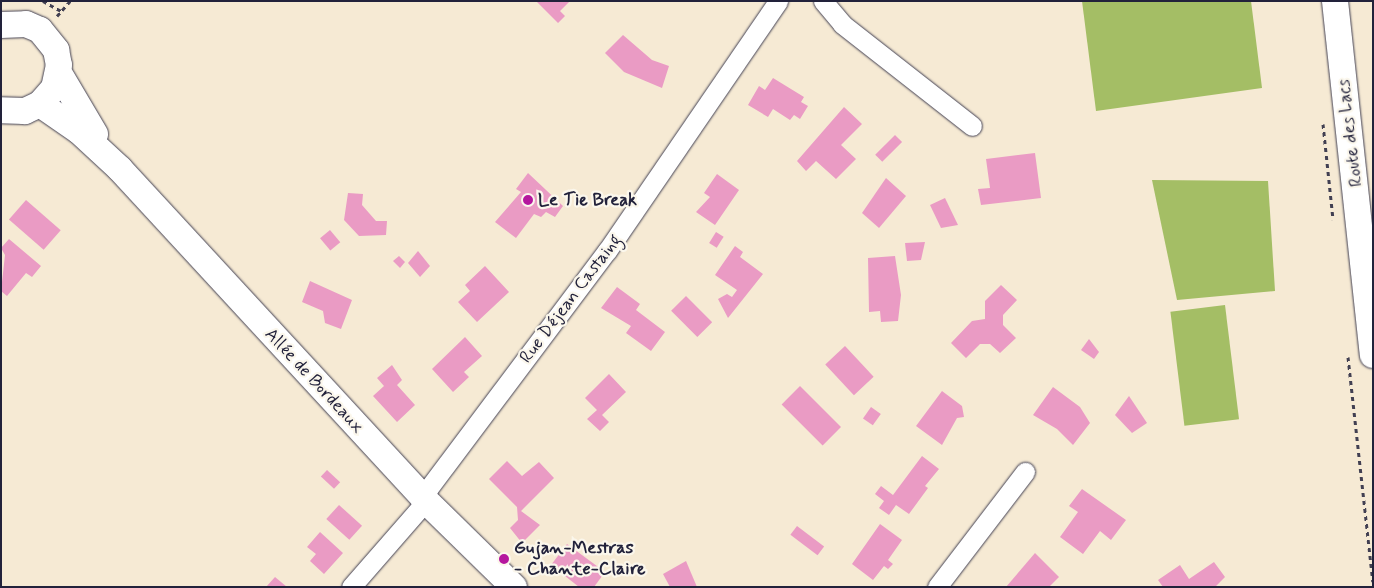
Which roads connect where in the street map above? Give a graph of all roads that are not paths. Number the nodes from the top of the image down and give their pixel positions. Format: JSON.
{"nodes":[{"id":1,"x":778,"y":1,"type":"edge"},
{"id":2,"x":823,"y":1,"type":"edge"},
{"id":3,"x":1335,"y":1,"type":"edge"},
{"id":4,"x":1,"y":25,"type":"edge"},
{"id":5,"x":59,"y":73,"type":"junction"},
{"id":6,"x":40,"y":104,"type":"junction"},
{"id":7,"x":1,"y":110,"type":"edge"},
{"id":8,"x":972,"y":126,"type":"dead end"},
{"id":9,"x":120,"y":169,"type":"junction"},
{"id":10,"x":1373,"y":355,"type":"edge"},
{"id":11,"x":1025,"y":472,"type":"dead end"},
{"id":12,"x":424,"y":499,"type":"junction"},
{"id":13,"x":351,"y":587,"type":"edge"},
{"id":14,"x":514,"y":587,"type":"edge"},
{"id":15,"x":937,"y":587,"type":"edge"}],
"edges":[{"from":1,"to":12,"type":"street","name":"Rue Déjean Castaing"},
{"from":2,"to":8,"type":"street"},
{"from":3,"to":10,"type":"main road","name":"Route des Lacs"},
{"from":4,"to":5,"type":"main road"},
{"from":5,"to":6,"type":"main road"},
{"from":5,"to":9,"type":"main road","name":"Allée de Bordeaux"},
{"from":6,"to":7,"type":"main road"},
{"from":6,"to":9,"type":"main road","name":"Allée de Bordeaux"},
{"from":9,"to":12,"type":"main road","name":"Allée de Bordeaux"},
{"from":11,"to":15,"type":"street"},
{"from":12,"to":13,"type":"street","name":"Rue Déjean Castaing"},
{"from":12,"to":14,"type":"main road","name":"Allée de Bordeaux"}]}
